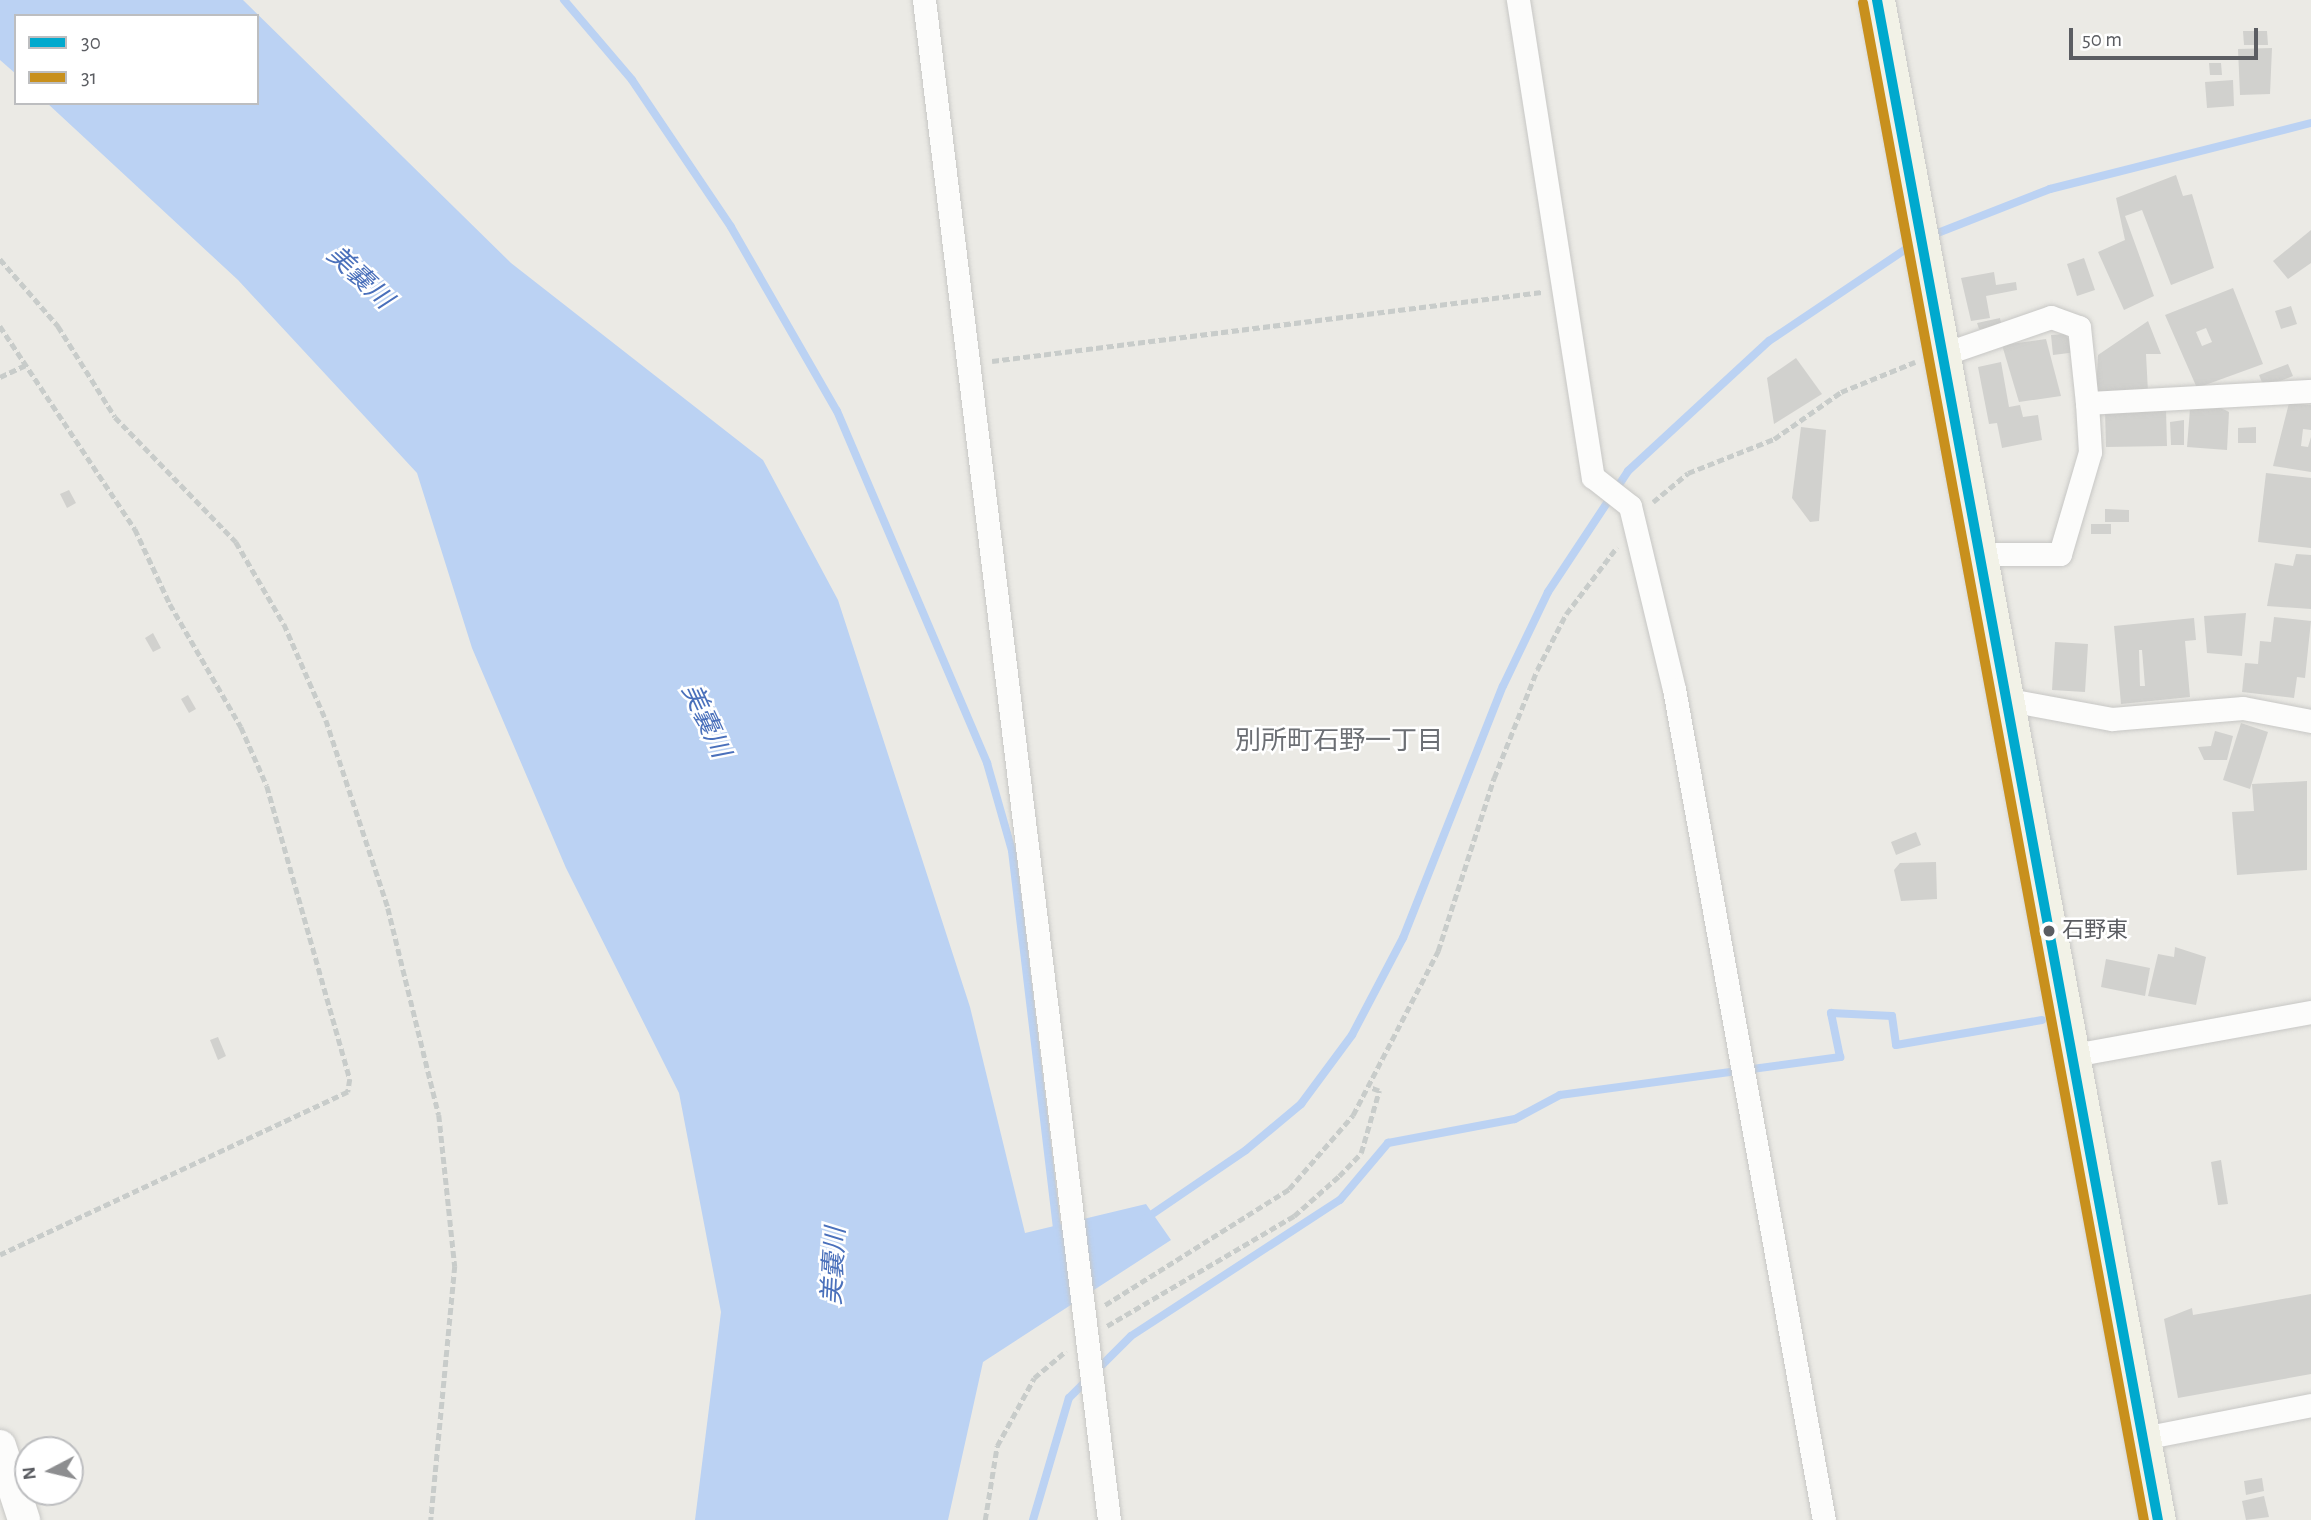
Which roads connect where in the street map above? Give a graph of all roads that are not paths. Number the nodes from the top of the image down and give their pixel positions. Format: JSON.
{"nodes":[{"id":1,"x":924,"y":0,"type":"edge"},
{"id":2,"x":1518,"y":0,"type":"edge"},
{"id":3,"x":1877,"y":0,"type":"edge"},
{"id":4,"x":1944,"y":354,"type":"junction"},
{"id":5,"x":2311,"y":391,"type":"edge"},
{"id":6,"x":2087,"y":403,"type":"junction"},
{"id":7,"x":1981,"y":554,"type":"junction"},
{"id":8,"x":2008,"y":700,"type":"junction"},
{"id":9,"x":2311,"y":721,"type":"edge"},
{"id":10,"x":2311,"y":1012,"type":"edge"},
{"id":11,"x":2074,"y":1055,"type":"junction"},
{"id":12,"x":2311,"y":1405,"type":"edge"},
{"id":13,"x":2143,"y":1438,"type":"junction"},
{"id":14,"x":0,"y":1446,"type":"edge"},
{"id":15,"x":24,"y":1520,"type":"edge"},
{"id":16,"x":1109,"y":1520,"type":"edge"},
{"id":17,"x":1824,"y":1520,"type":"edge"},
{"id":18,"x":2158,"y":1520,"type":"edge"}],
"edges":[{"from":1,"to":16,"type":"street"},
{"from":2,"to":17,"type":"street"},
{"from":3,"to":4,"type":"main road"},
{"from":4,"to":6,"type":"street"},
{"from":4,"to":7,"type":"main road"},
{"from":5,"to":6,"type":"street"},
{"from":6,"to":7,"type":"street"},
{"from":7,"to":8,"type":"main road"},
{"from":8,"to":9,"type":"street"},
{"from":8,"to":11,"type":"main road"},
{"from":10,"to":11,"type":"street"},
{"from":11,"to":13,"type":"main road"},
{"from":12,"to":13,"type":"street"},
{"from":13,"to":18,"type":"main road"},
{"from":14,"to":15,"type":"main road"}]}
